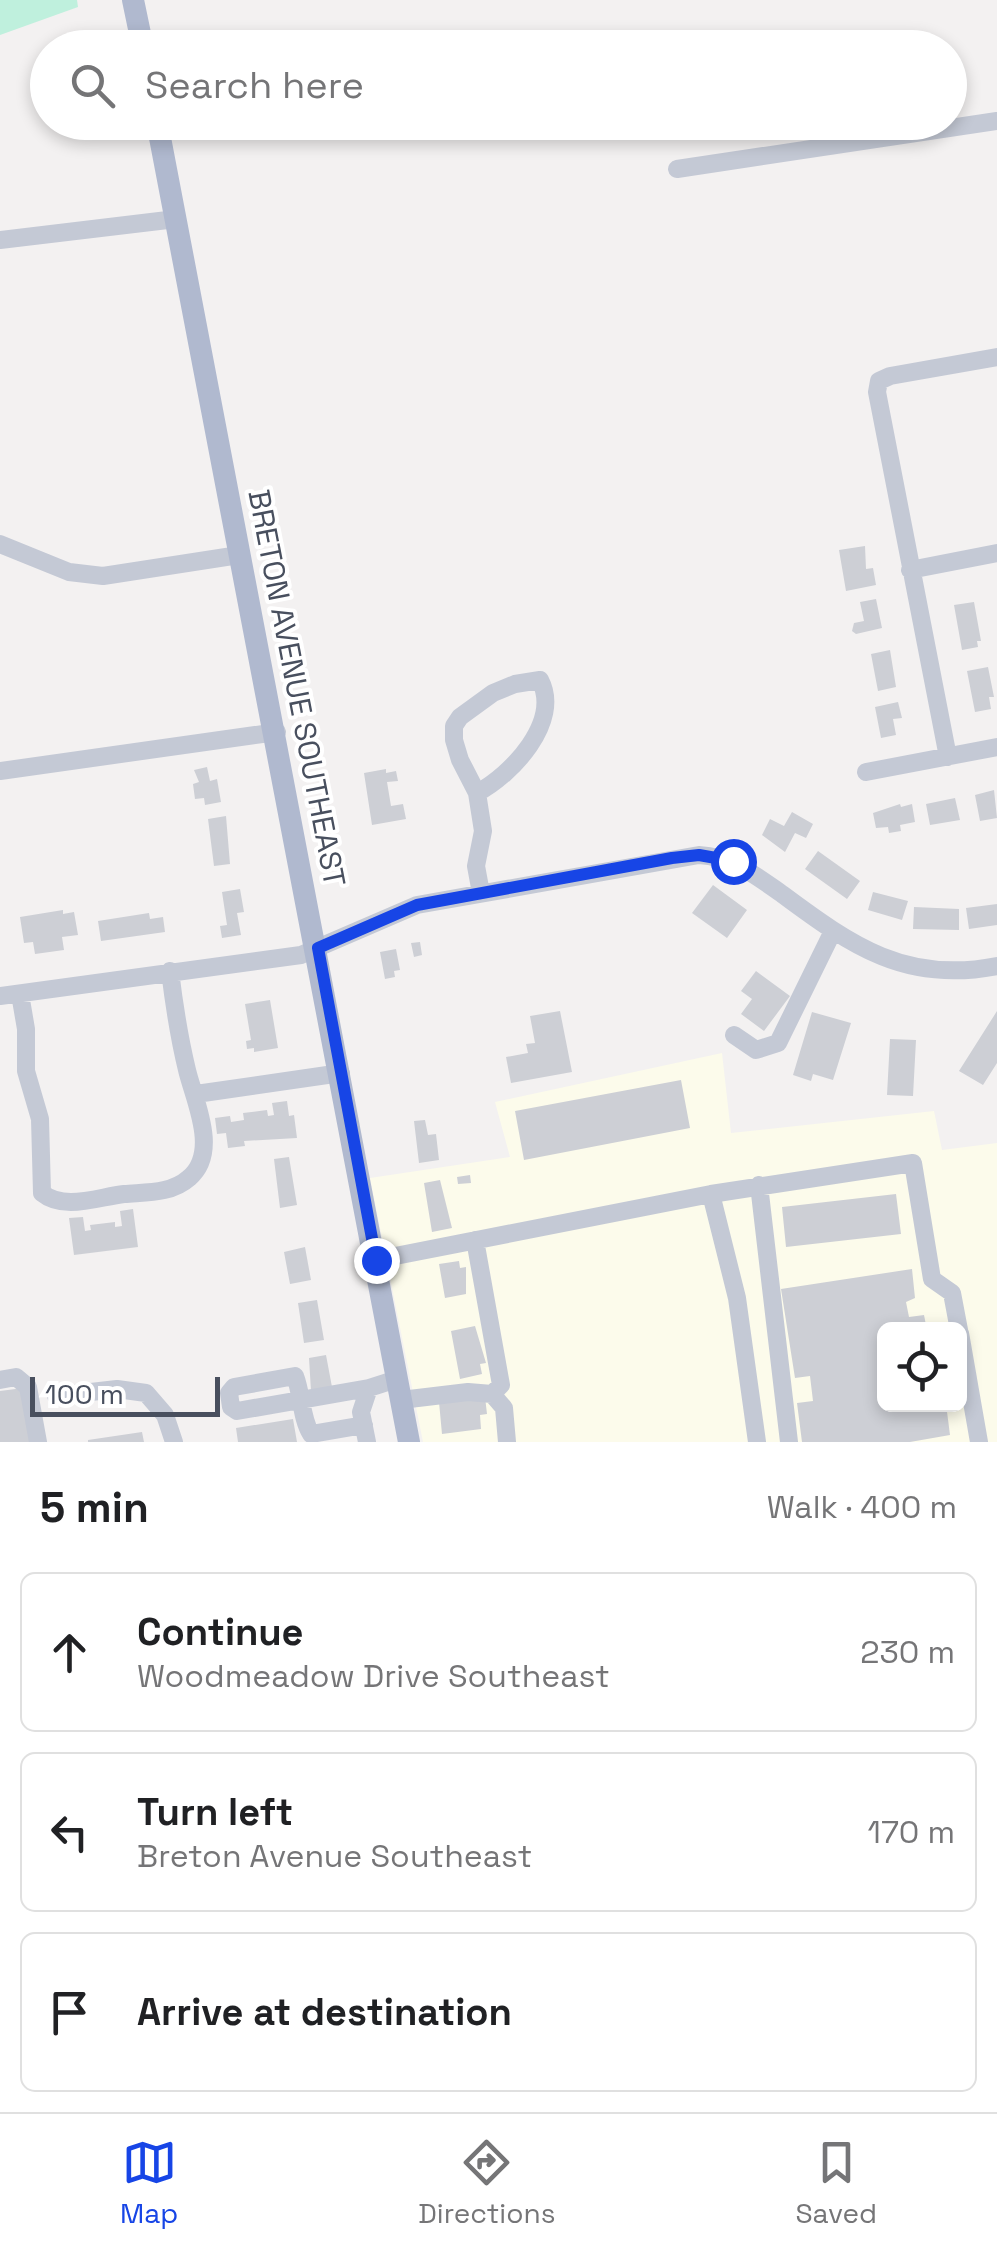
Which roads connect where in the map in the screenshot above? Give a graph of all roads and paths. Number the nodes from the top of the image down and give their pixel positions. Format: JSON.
{"nodes":[{"id":1,"x":133,"y":0,"type":"edge"},
{"id":2,"x":139,"y":30,"type":"edge"},
{"id":3,"x":997,"y":121,"type":"edge"},
{"id":4,"x":967,"y":125,"type":"edge"},
{"id":5,"x":161,"y":140,"type":"edge"},
{"id":6,"x":870,"y":140,"type":"edge"},
{"id":7,"x":676,"y":169,"type":"dead end"},
{"id":8,"x":176,"y":220,"type":"junction"},
{"id":9,"x":0,"y":240,"type":"edge"},
{"id":10,"x":997,"y":357,"type":"edge"},
{"id":11,"x":0,"y":544,"type":"edge"},
{"id":12,"x":997,"y":554,"type":"edge"},
{"id":13,"x":239,"y":555,"type":"junction"},
{"id":14,"x":910,"y":570,"type":"junction"},
{"id":15,"x":276,"y":732,"type":"junction"},
{"id":16,"x":997,"y":748,"type":"edge"},
{"id":17,"x":948,"y":757,"type":"junction"},
{"id":18,"x":0,"y":771,"type":"edge"},
{"id":19,"x":866,"y":772,"type":"dead end"},
{"id":20,"x":476,"y":793,"type":"junction"},
{"id":21,"x":481,"y":894,"type":"junction"},
{"id":22,"x":832,"y":931,"type":"junction"},
{"id":23,"x":318,"y":948,"type":"junction"},
{"id":24,"x":997,"y":966,"type":"edge"},
{"id":25,"x":170,"y":971,"type":"junction"},
{"id":26,"x":20,"y":994,"type":"junction"},
{"id":27,"x":0,"y":996,"type":"edge"},
{"id":28,"x":734,"y":1035,"type":"dead end"},
{"id":29,"x":341,"y":1072,"type":"junction"},
{"id":30,"x":196,"y":1094,"type":"junction"},
{"id":31,"x":760,"y":1185,"type":"junction"},
{"id":32,"x":711,"y":1194,"type":"junction"},
{"id":33,"x":476,"y":1240,"type":"junction"},
{"id":34,"x":376,"y":1260,"type":"junction"},
{"id":35,"x":957,"y":1322,"type":"edge"},
{"id":36,"x":967,"y":1375,"type":"edge"},
{"id":37,"x":0,"y":1380,"type":"edge"},
{"id":38,"x":368,"y":1388,"type":"junction"},
{"id":39,"x":399,"y":1390,"type":"junction"},
{"id":40,"x":492,"y":1394,"type":"junction"},
{"id":41,"x":56,"y":1396,"type":"dead end"},
{"id":42,"x":366,"y":1434,"type":"edge"},
{"id":43,"x":38,"y":1442,"type":"edge"},
{"id":44,"x":174,"y":1442,"type":"edge"},
{"id":45,"x":409,"y":1442,"type":"edge"},
{"id":46,"x":507,"y":1442,"type":"edge"},
{"id":47,"x":756,"y":1442,"type":"edge"},
{"id":48,"x":789,"y":1442,"type":"edge"},
{"id":49,"x":979,"y":1442,"type":"edge"}],
"edges":[{"from":1,"to":2,"type":"main road"},
{"from":3,"to":4,"type":"street"},
{"from":5,"to":8,"type":"main road","name":"BRETON AVENUE SOUTHEAST"},
{"from":6,"to":7,"type":"street"},
{"from":8,"to":9,"type":"street"},
{"from":8,"to":13,"type":"main road","name":"BRETON AVENUE SOUTHEAST"},
{"from":10,"to":14,"type":"street"},
{"from":11,"to":13,"type":"street"},
{"from":12,"to":14,"type":"street"},
{"from":13,"to":15,"type":"main road","name":"BRETON AVENUE SOUTHEAST"},
{"from":14,"to":17,"type":"street"},
{"from":15,"to":18,"type":"street"},
{"from":15,"to":23,"type":"main road","name":"BRETON AVENUE SOUTHEAST"},
{"from":16,"to":17,"type":"street"},
{"from":17,"to":19,"type":"street"},
{"from":20,"to":20,"type":"street"},
{"from":20,"to":21,"type":"street"},
{"from":21,"to":22,"type":"street"},
{"from":21,"to":23,"type":"street"},
{"from":22,"to":24,"type":"street"},
{"from":22,"to":28,"type":"street"},
{"from":23,"to":25,"type":"street"},
{"from":23,"to":29,"type":"main road","name":"BRETON AVENUE SOUTHEAST"},
{"from":25,"to":26,"type":"street"},
{"from":25,"to":30,"type":"street"},
{"from":26,"to":27,"type":"street"},
{"from":26,"to":30,"type":"street"},
{"from":29,"to":30,"type":"street"},
{"from":29,"to":34,"type":"main road","name":"BRETON AVENUE SOUTHEAST"},
{"from":31,"to":32,"type":"street"},
{"from":31,"to":35,"type":"street"},
{"from":31,"to":48,"type":"street"},
{"from":32,"to":33,"type":"street"},
{"from":32,"to":47,"type":"street"},
{"from":33,"to":34,"type":"street"},
{"from":33,"to":40,"type":"street"},
{"from":34,"to":39,"type":"main road","name":"BRETON AVENUE SOUTHEAST"},
{"from":36,"to":49,"type":"street"},
{"from":37,"to":43,"type":"street"},
{"from":38,"to":39,"type":"street"},
{"from":38,"to":42,"type":"street"},
{"from":38,"to":42,"type":"street"},
{"from":39,"to":40,"type":"street"},
{"from":39,"to":45,"type":"main road","name":"BRETON AVENUE SOUTHEAST"},
{"from":40,"to":46,"type":"street"},
{"from":41,"to":44,"type":"street"}]}
